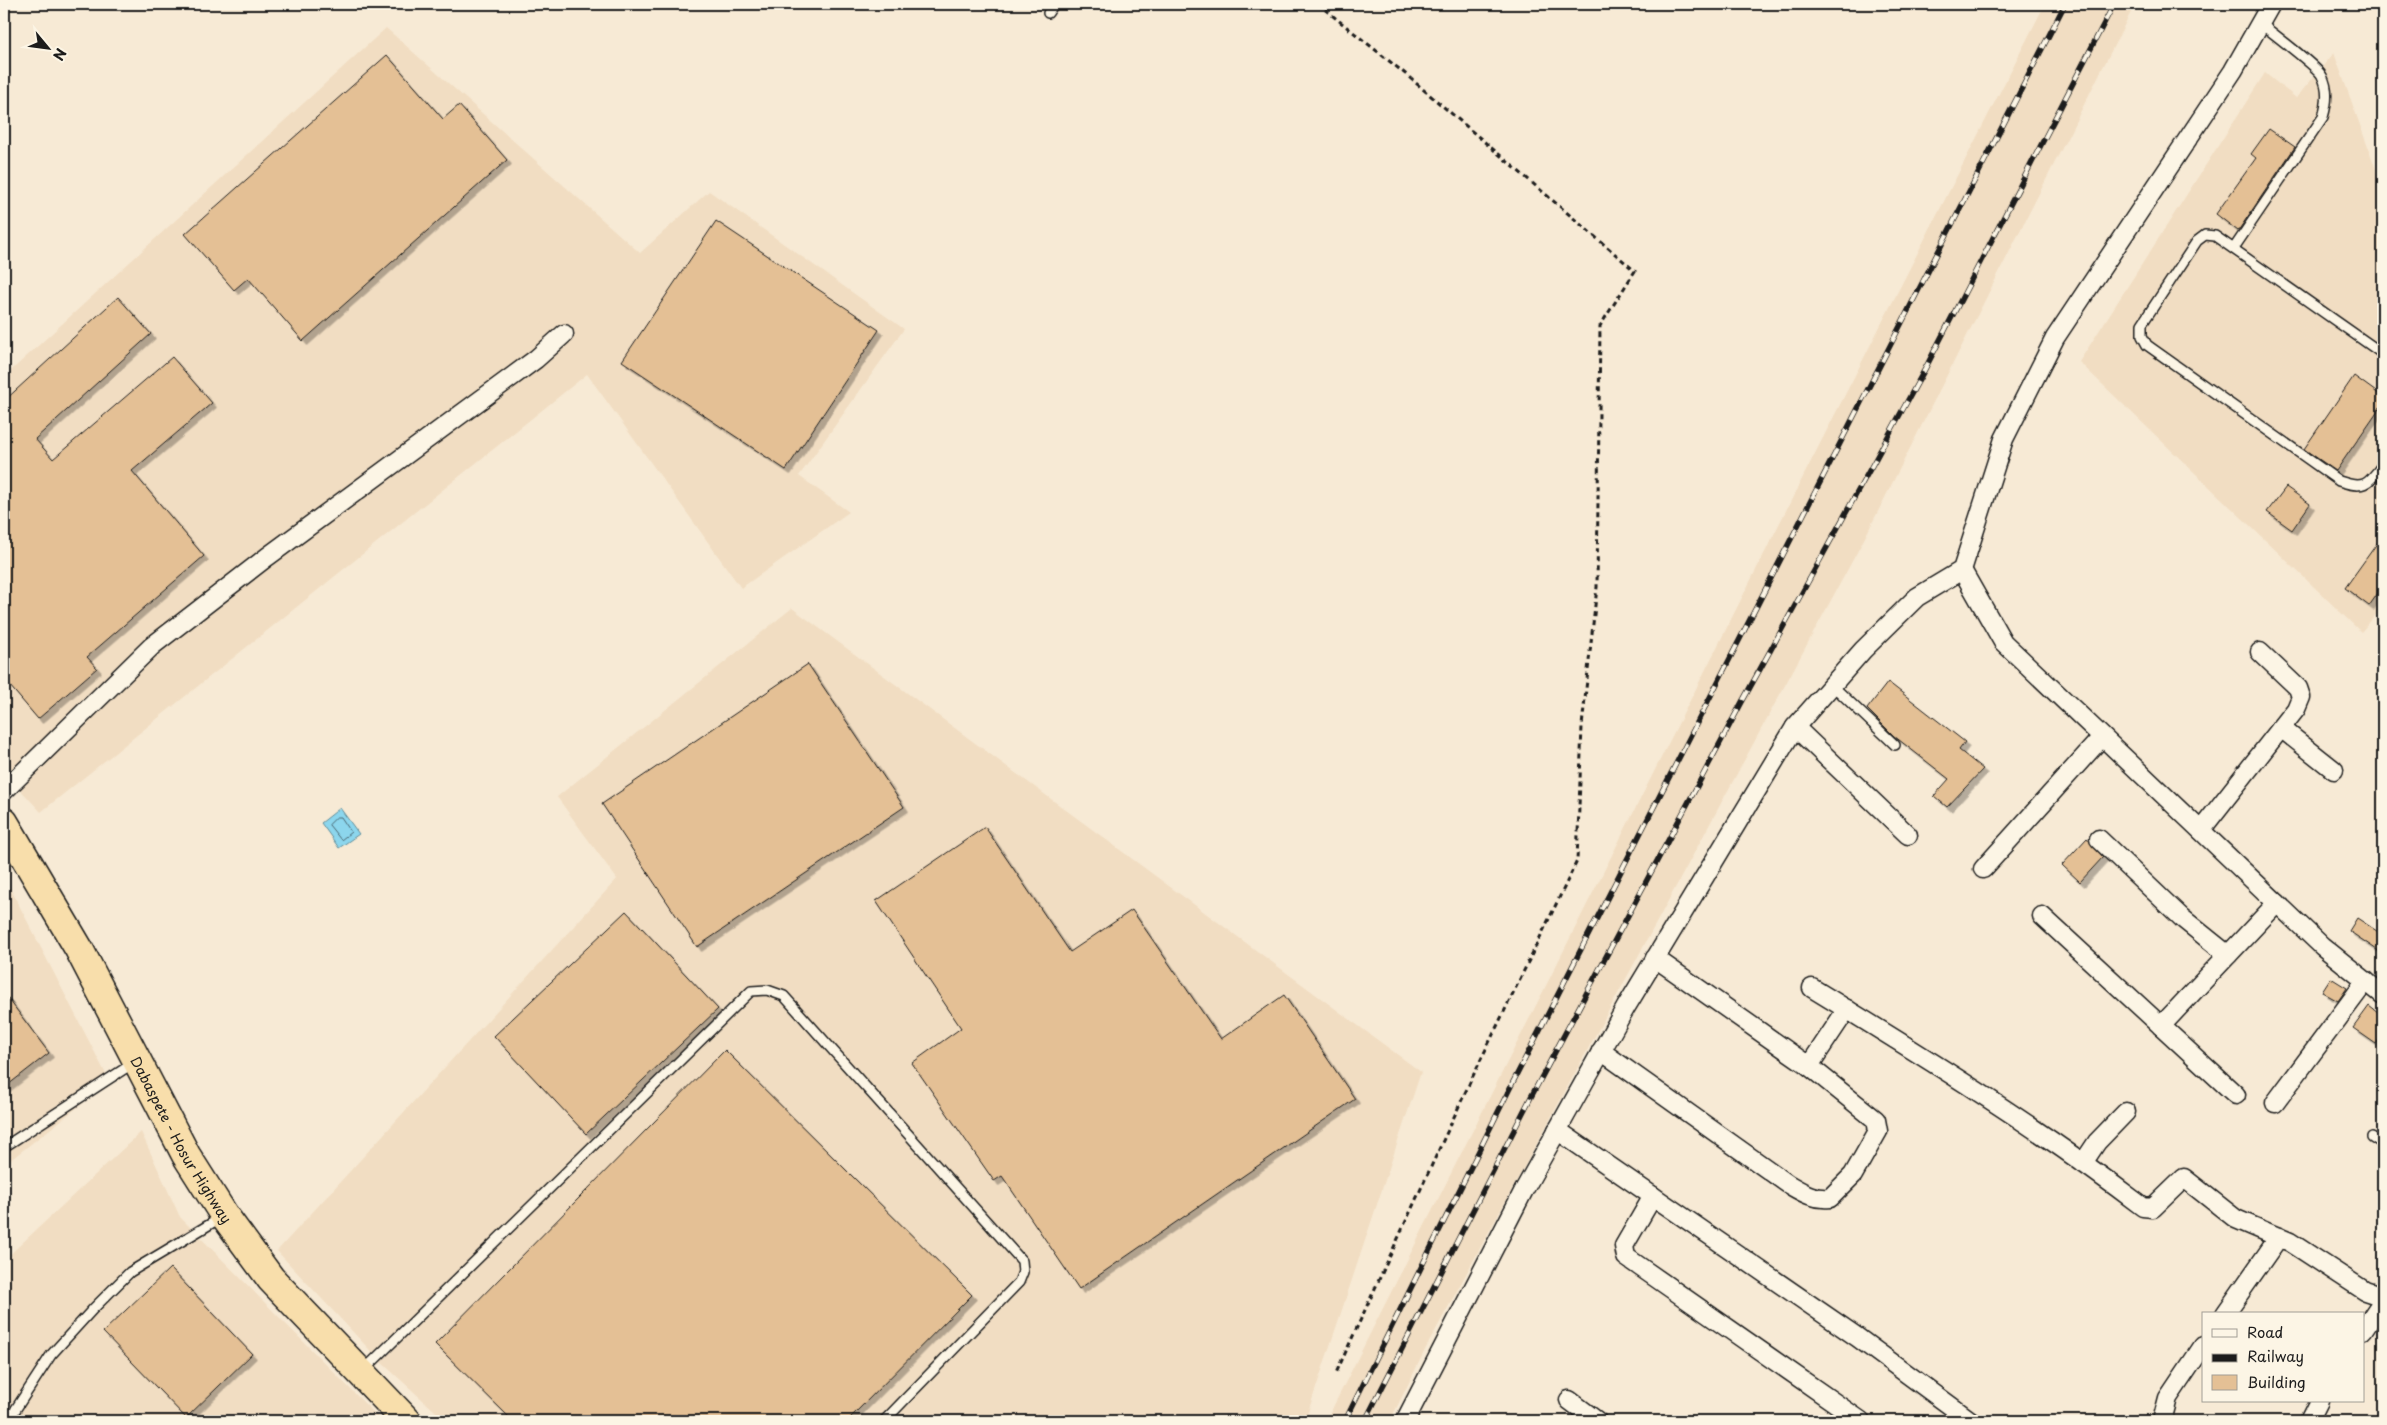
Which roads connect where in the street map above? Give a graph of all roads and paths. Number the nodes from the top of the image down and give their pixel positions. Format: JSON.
{"nodes":[{"id":1,"x":1054,"y":4,"type":"edge"},
{"id":2,"x":1318,"y":4,"type":"edge"},
{"id":3,"x":2271,"y":4,"type":"edge"},
{"id":4,"x":1048,"y":13,"type":"dead end"},
{"id":5,"x":2260,"y":23,"type":"junction"},
{"id":6,"x":2234,"y":248,"type":"junction"},
{"id":7,"x":564,"y":334,"type":"dead end"},
{"id":8,"x":2383,"y":354,"type":"edge"},
{"id":9,"x":2383,"y":464,"type":"edge"},
{"id":10,"x":1962,"y":570,"type":"junction"},
{"id":11,"x":2260,"y":652,"type":"dead end"},
{"id":12,"x":1832,"y":685,"type":"junction"},
{"id":13,"x":1795,"y":727,"type":"junction"},
{"id":14,"x":2281,"y":728,"type":"junction"},
{"id":15,"x":2102,"y":737,"type":"junction"},
{"id":16,"x":1895,"y":745,"type":"dead end"},
{"id":17,"x":2334,"y":770,"type":"dead end"},
{"id":18,"x":4,"y":791,"type":"edge"},
{"id":19,"x":4,"y":822,"type":"edge"},
{"id":20,"x":2201,"y":830,"type":"junction"},
{"id":21,"x":1908,"y":835,"type":"dead end"},
{"id":22,"x":2099,"y":839,"type":"dead end"},
{"id":23,"x":1983,"y":869,"type":"dead end"},
{"id":24,"x":2277,"y":903,"type":"junction"},
{"id":25,"x":2042,"y":916,"type":"dead end"},
{"id":26,"x":2228,"y":955,"type":"junction"},
{"id":27,"x":1655,"y":958,"type":"junction"},
{"id":28,"x":2366,"y":981,"type":"junction"},
{"id":29,"x":1812,"y":988,"type":"dead end"},
{"id":30,"x":2383,"y":995,"type":"edge"},
{"id":31,"x":1847,"y":1010,"type":"junction"},
{"id":32,"x":2161,"y":1026,"type":"junction"},
{"id":33,"x":1601,"y":1051,"type":"junction"},
{"id":34,"x":138,"y":1060,"type":"junction"},
{"id":35,"x":1809,"y":1066,"type":"junction"},
{"id":36,"x":2236,"y":1095,"type":"dead end"},
{"id":37,"x":2275,"y":1103,"type":"dead end"},
{"id":38,"x":2126,"y":1112,"type":"dead end"},
{"id":39,"x":1557,"y":1130,"type":"junction"},
{"id":40,"x":2372,"y":1137,"type":"dead end"},
{"id":41,"x":2383,"y":1144,"type":"edge"},
{"id":42,"x":4,"y":1147,"type":"edge"},
{"id":43,"x":2083,"y":1163,"type":"junction"},
{"id":44,"x":1653,"y":1196,"type":"junction"},
{"id":45,"x":224,"y":1215,"type":"junction"},
{"id":46,"x":2279,"y":1237,"type":"junction"},
{"id":47,"x":2383,"y":1298,"type":"edge"},
{"id":48,"x":2226,"y":1312,"type":"edge"},
{"id":49,"x":2364,"y":1328,"type":"edge"},
{"id":50,"x":2202,"y":1347,"type":"edge"},
{"id":51,"x":362,"y":1372,"type":"junction"},
{"id":52,"x":1336,"y":1373,"type":"dead end"},
{"id":53,"x":1569,"y":1400,"type":"dead end"},
{"id":54,"x":2318,"y":1402,"type":"edge"},
{"id":55,"x":8,"y":1421,"type":"edge"},
{"id":56,"x":407,"y":1421,"type":"edge"},
{"id":57,"x":884,"y":1421,"type":"edge"},
{"id":58,"x":1404,"y":1421,"type":"edge"},
{"id":59,"x":1596,"y":1421,"type":"edge"},
{"id":60,"x":1861,"y":1421,"type":"edge"},
{"id":61,"x":1971,"y":1421,"type":"edge"},
{"id":62,"x":2162,"y":1421,"type":"edge"},
{"id":63,"x":2309,"y":1421,"type":"edge"}],
"edges":[{"from":1,"to":4,"type":"lane"},
{"from":2,"to":52,"type":"path"},
{"from":3,"to":5,"type":"street"},
{"from":5,"to":6,"type":"lane"},
{"from":5,"to":10,"type":"street"},
{"from":6,"to":8,"type":"lane"},
{"from":6,"to":9,"type":"lane"},
{"from":7,"to":18,"type":"street"},
{"from":10,"to":12,"type":"street"},
{"from":10,"to":15,"type":"street"},
{"from":11,"to":14,"type":"street"},
{"from":12,"to":13,"type":"street"},
{"from":12,"to":16,"type":"lane"},
{"from":13,"to":21,"type":"street"},
{"from":13,"to":27,"type":"street"},
{"from":14,"to":17,"type":"street"},
{"from":14,"to":20,"type":"street"},
{"from":15,"to":20,"type":"street"},
{"from":15,"to":23,"type":"street"},
{"from":19,"to":34,"type":"highway","name":"Dabaspete - Hosur Highway"},
{"from":20,"to":24,"type":"street"},
{"from":22,"to":26,"type":"street"},
{"from":24,"to":26,"type":"street"},
{"from":24,"to":28,"type":"street"},
{"from":25,"to":32,"type":"street"},
{"from":26,"to":32,"type":"street"},
{"from":27,"to":33,"type":"street"},
{"from":27,"to":35,"type":"street"},
{"from":28,"to":30,"type":"street"},
{"from":28,"to":37,"type":"street"},
{"from":29,"to":31,"type":"street"},
{"from":31,"to":35,"type":"street"},
{"from":31,"to":43,"type":"street"},
{"from":32,"to":36,"type":"street"},
{"from":33,"to":35,"type":"street"},
{"from":33,"to":39,"type":"street"},
{"from":34,"to":42,"type":"lane"},
{"from":34,"to":45,"type":"highway","name":"Dabaspete - Hosur Highway"},
{"from":38,"to":43,"type":"street"},
{"from":39,"to":44,"type":"street"},
{"from":39,"to":58,"type":"street"},
{"from":40,"to":41,"type":"lane"},
{"from":43,"to":46,"type":"street"},
{"from":44,"to":60,"type":"street"},
{"from":44,"to":61,"type":"street"},
{"from":45,"to":51,"type":"highway","name":"Dabaspete - Hosur Highway"},
{"from":45,"to":55,"type":"lane"},
{"from":46,"to":47,"type":"street"},
{"from":46,"to":48,"type":"street"},
{"from":47,"to":49,"type":"street"},
{"from":50,"to":62,"type":"street"},
{"from":51,"to":56,"type":"highway","name":"Dabaspete - Hosur Highway"},
{"from":51,"to":57,"type":"lane"},
{"from":53,"to":59,"type":"street"},
{"from":54,"to":63,"type":"street"}]}
